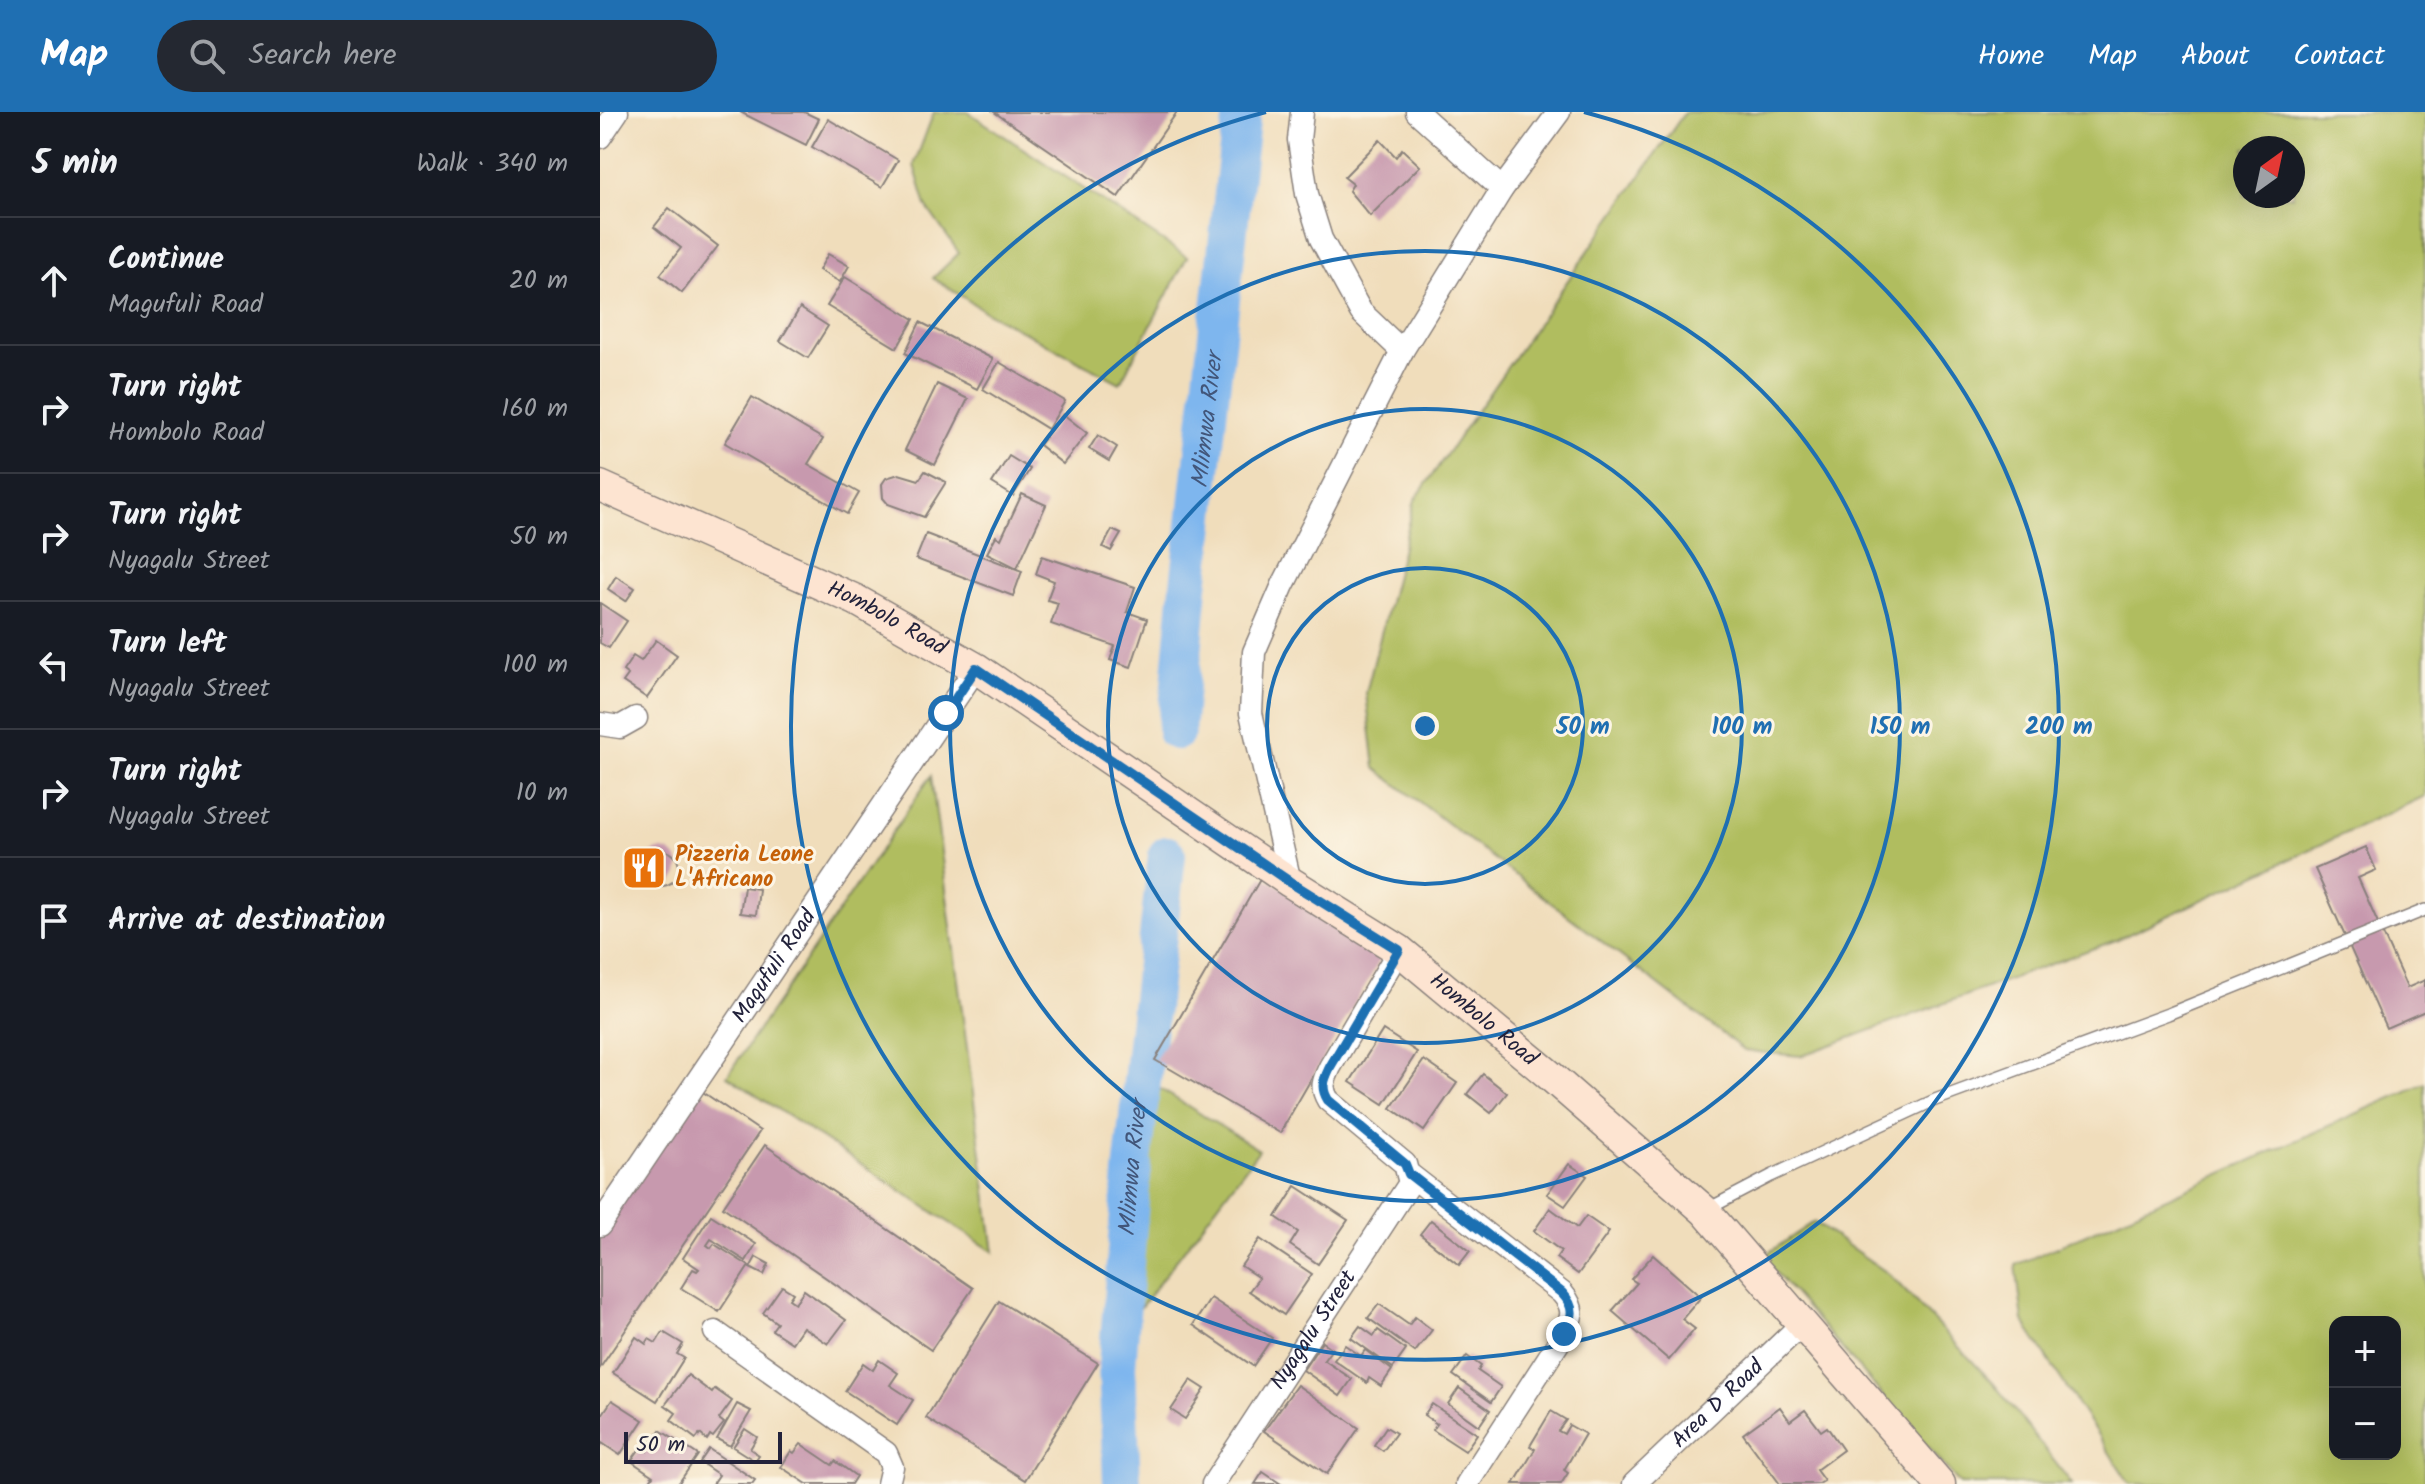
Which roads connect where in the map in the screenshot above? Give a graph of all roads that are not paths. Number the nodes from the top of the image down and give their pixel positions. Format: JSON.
{"nodes":[{"id":1,"x":617,"y":112,"type":"edge"},
{"id":2,"x":1302,"y":112,"type":"edge"},
{"id":3,"x":1417,"y":112,"type":"edge"},
{"id":4,"x":1559,"y":112,"type":"edge"},
{"id":5,"x":600,"y":137,"type":"edge"},
{"id":6,"x":1502,"y":189,"type":"junction"},
{"id":7,"x":1402,"y":351,"type":"junction"},
{"id":8,"x":600,"y":486,"type":"edge"},
{"id":9,"x":976,"y":668,"type":"junction"},
{"id":10,"x":636,"y":718,"type":"dead end"},
{"id":11,"x":600,"y":724,"type":"edge"},
{"id":12,"x":1290,"y":882,"type":"junction"},
{"id":13,"x":2425,"y":910,"type":"edge"},
{"id":14,"x":1399,"y":950,"type":"junction"},
{"id":15,"x":1409,"y":1174,"type":"junction"},
{"id":16,"x":1705,"y":1211,"type":"junction"},
{"id":17,"x":600,"y":1225,"type":"edge"},
{"id":18,"x":1803,"y":1323,"type":"junction"},
{"id":19,"x":715,"y":1332,"type":"dead end"},
{"id":20,"x":1645,"y":1480,"type":"edge"},
{"id":21,"x":888,"y":1484,"type":"edge"},
{"id":22,"x":1213,"y":1484,"type":"edge"},
{"id":23,"x":1467,"y":1484,"type":"edge"},
{"id":24,"x":1940,"y":1484,"type":"edge"}],
"edges":[{"from":1,"to":5,"type":"street"},
{"from":2,"to":7,"type":"street"},
{"from":3,"to":6,"type":"street"},
{"from":4,"to":6,"type":"street"},
{"from":6,"to":7,"type":"street"},
{"from":7,"to":12,"type":"street"},
{"from":8,"to":9,"type":"street","name":"Hombolo Road"},
{"from":9,"to":12,"type":"street","name":"Hombolo Road"},
{"from":9,"to":17,"type":"street","name":"Magufuli Road"},
{"from":10,"to":11,"type":"street"},
{"from":12,"to":14,"type":"street","name":"Hombolo Road"},
{"from":13,"to":16,"type":"lane"},
{"from":14,"to":15,"type":"street"},
{"from":14,"to":16,"type":"street","name":"Hombolo Road"},
{"from":15,"to":22,"type":"street","name":"Nyagalu Street"},
{"from":15,"to":23,"type":"street"},
{"from":16,"to":18,"type":"street","name":"Hombolo Road"},
{"from":18,"to":20,"type":"street","name":"Area D Road"},
{"from":18,"to":24,"type":"street","name":"Hombolo Road"},
{"from":19,"to":21,"type":"street"}]}
